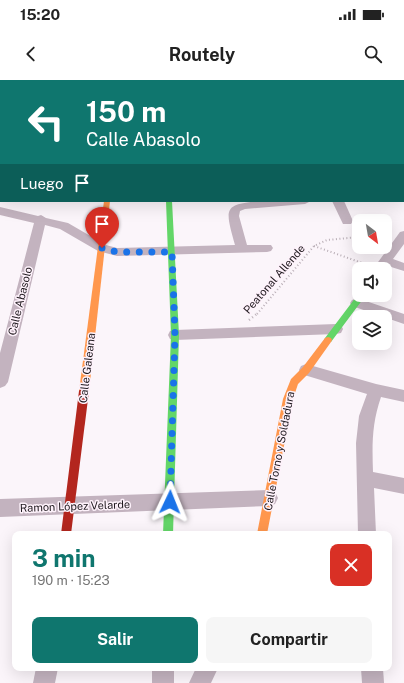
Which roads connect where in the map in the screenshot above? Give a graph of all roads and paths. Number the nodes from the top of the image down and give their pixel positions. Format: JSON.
{"nodes":[{"id":1,"x":107,"y":202,"type":"edge"},
{"id":2,"x":169,"y":202,"type":"edge"},
{"id":3,"x":293,"y":202,"type":"edge"},
{"id":4,"x":338,"y":202,"type":"edge"},
{"id":5,"x":0,"y":211,"type":"edge"},
{"id":6,"x":41,"y":220,"type":"junction"},
{"id":7,"x":347,"y":221,"type":"dead end"},
{"id":8,"x":404,"y":235,"type":"edge"},
{"id":9,"x":352,"y":238,"type":"edge"},
{"id":10,"x":314,"y":246,"type":"junction"},
{"id":11,"x":102,"y":248,"type":"junction"},
{"id":12,"x":267,"y":248,"type":"dead end"},
{"id":13,"x":242,"y":249,"type":"junction"},
{"id":14,"x":172,"y":252,"type":"junction"},
{"id":15,"x":368,"y":262,"type":"edge"},
{"id":16,"x":384,"y":262,"type":"edge"},
{"id":17,"x":392,"y":266,"type":"edge"},
{"id":18,"x":404,"y":267,"type":"edge"},
{"id":19,"x":358,"y":302,"type":"edge"},
{"id":20,"x":367,"y":302,"type":"edge"},
{"id":21,"x":404,"y":319,"type":"edge"},
{"id":22,"x":336,"y":329,"type":"junction"},
{"id":23,"x":227,"y":333,"type":"junction"},
{"id":24,"x":175,"y":335,"type":"junction"},
{"id":25,"x":306,"y":370,"type":"junction"},
{"id":26,"x":0,"y":382,"type":"edge"},
{"id":27,"x":376,"y":390,"type":"junction"},
{"id":28,"x":404,"y":396,"type":"edge"},
{"id":29,"x":366,"y":478,"type":"junction"},
{"id":30,"x":404,"y":486,"type":"edge"},
{"id":31,"x":269,"y":498,"type":"junction"},
{"id":32,"x":170,"y":502,"type":"junction"},
{"id":33,"x":70,"y":507,"type":"junction"},
{"id":34,"x":0,"y":508,"type":"edge"},
{"id":35,"x":66,"y":531,"type":"edge"},
{"id":36,"x":168,"y":531,"type":"edge"},
{"id":37,"x":263,"y":531,"type":"edge"},
{"id":38,"x":367,"y":531,"type":"edge"},
{"id":39,"x":46,"y":671,"type":"edge"},
{"id":40,"x":163,"y":671,"type":"edge"},
{"id":41,"x":206,"y":671,"type":"edge"},
{"id":42,"x":372,"y":671,"type":"edge"},
{"id":43,"x":44,"y":683,"type":"edge"},
{"id":44,"x":163,"y":683,"type":"edge"},
{"id":45,"x":200,"y":683,"type":"edge"},
{"id":46,"x":373,"y":683,"type":"edge"}],
"edges":[{"from":1,"to":11,"type":"street","name":"Calle Galeana"},
{"from":2,"to":14,"type":"street"},
{"from":3,"to":13,"type":"street"},
{"from":4,"to":7,"type":"street"},
{"from":5,"to":6,"type":"street"},
{"from":6,"to":11,"type":"street"},
{"from":6,"to":26,"type":"street","name":"Calle Abasolo"},
{"from":8,"to":16,"type":"street"},
{"from":9,"to":10,"type":"path","name":"Peatonal Allende"},
{"from":10,"to":15,"type":"path"},
{"from":10,"to":23,"type":"path","name":"Peatonal Allende"},
{"from":11,"to":14,"type":"street"},
{"from":11,"to":33,"type":"street","name":"Calle Galeana"},
{"from":12,"to":13,"type":"street"},
{"from":13,"to":14,"type":"street"},
{"from":14,"to":24,"type":"street"},
{"from":17,"to":18,"type":"street"},
{"from":19,"to":22,"type":"street","name":"Calle Torno y Soldadura"},
{"from":20,"to":21,"type":"street"},
{"from":22,"to":23,"type":"street"},
{"from":22,"to":25,"type":"street","name":"Calle Torno y Soldadura"},
{"from":23,"to":24,"type":"street"},
{"from":24,"to":32,"type":"street"},
{"from":25,"to":27,"type":"street"},
{"from":25,"to":31,"type":"street","name":"Calle Torno y Soldadura"},
{"from":27,"to":28,"type":"street"},
{"from":27,"to":29,"type":"street"},
{"from":29,"to":30,"type":"street"},
{"from":29,"to":38,"type":"street"},
{"from":31,"to":32,"type":"street","name":"Ramon López Velarde"},
{"from":31,"to":37,"type":"street","name":"Calle Torno y Soldadura"},
{"from":32,"to":33,"type":"street","name":"Ramon López Velarde"},
{"from":32,"to":36,"type":"street"},
{"from":33,"to":34,"type":"street","name":"Ramon López Velarde"},
{"from":33,"to":35,"type":"street","name":"Calle Galeana"},
{"from":39,"to":43,"type":"street"},
{"from":40,"to":44,"type":"street"},
{"from":41,"to":45,"type":"street"},
{"from":42,"to":46,"type":"street"}]}
